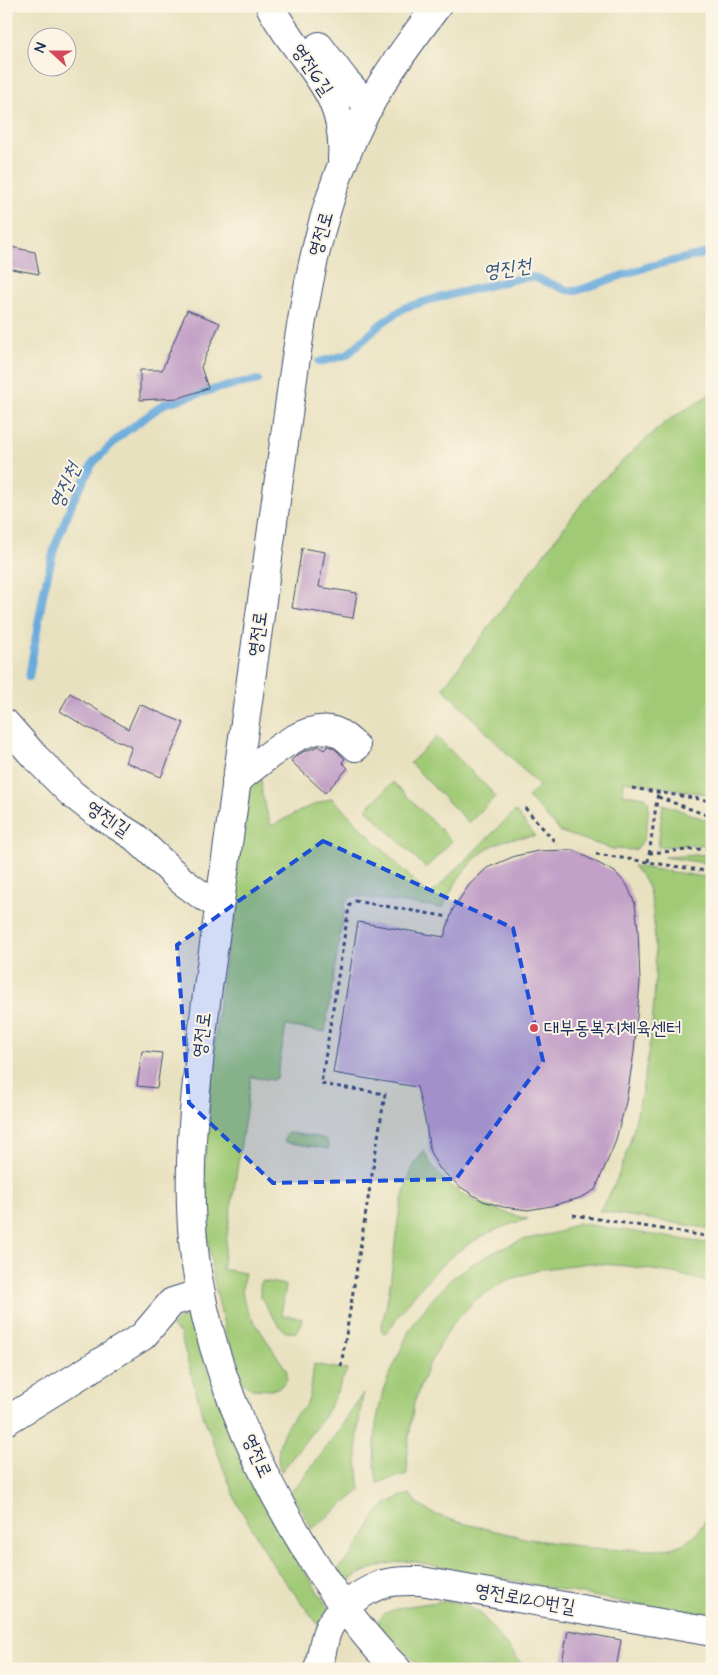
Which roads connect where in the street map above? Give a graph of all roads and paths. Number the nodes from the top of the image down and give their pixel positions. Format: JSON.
{"nodes":[{"id":1,"x":270,"y":6,"type":"edge"},
{"id":2,"x":289,"y":6,"type":"edge"},
{"id":3,"x":438,"y":6,"type":"edge"},
{"id":4,"x":369,"y":107,"type":"junction"},
{"id":5,"x":342,"y":168,"type":"junction"},
{"id":6,"x":6,"y":724,"type":"edge"},
{"id":7,"x":356,"y":746,"type":"dead end"},
{"id":8,"x":236,"y":781,"type":"junction"},
{"id":9,"x":632,"y":788,"type":"dead end"},
{"id":10,"x":658,"y":794,"type":"junction"},
{"id":11,"x":712,"y":801,"type":"edge"},
{"id":12,"x":525,"y":808,"type":"dead end"},
{"id":13,"x":712,"y":817,"type":"edge"},
{"id":14,"x":557,"y":844,"type":"dead end"},
{"id":15,"x":712,"y":848,"type":"edge"},
{"id":16,"x":649,"y":853,"type":"junction"},
{"id":17,"x":596,"y":854,"type":"dead end"},
{"id":18,"x":648,"y":862,"type":"junction"},
{"id":19,"x":712,"y":872,"type":"edge"},
{"id":20,"x":219,"y":905,"type":"junction"},
{"id":21,"x":449,"y":917,"type":"dead end"},
{"id":22,"x":573,"y":1215,"type":"dead end"},
{"id":23,"x":712,"y":1237,"type":"edge"},
{"id":24,"x":201,"y":1293,"type":"junction"},
{"id":25,"x":341,"y":1366,"type":"dead end"},
{"id":26,"x":6,"y":1421,"type":"edge"},
{"id":27,"x":343,"y":1607,"type":"junction"},
{"id":28,"x":712,"y":1632,"type":"edge"},
{"id":29,"x":318,"y":1669,"type":"edge"},
{"id":30,"x":397,"y":1669,"type":"edge"}],
"edges":[{"from":1,"to":5,"type":"street","name":"영전6길"},
{"from":2,"to":4,"type":"street","name":"영전6길"},
{"from":3,"to":4,"type":"street","name":"영전로"},
{"from":4,"to":5,"type":"street","name":"영전로"},
{"from":5,"to":8,"type":"street","name":"영전로"},
{"from":6,"to":20,"type":"street","name":"영전1길"},
{"from":7,"to":8,"type":"street"},
{"from":8,"to":20,"type":"street","name":"영전로"},
{"from":9,"to":10,"type":"path"},
{"from":10,"to":11,"type":"path"},
{"from":10,"to":13,"type":"path"},
{"from":10,"to":16,"type":"path"},
{"from":12,"to":14,"type":"path"},
{"from":15,"to":16,"type":"path"},
{"from":16,"to":18,"type":"path"},
{"from":17,"to":18,"type":"path"},
{"from":18,"to":19,"type":"path"},
{"from":20,"to":24,"type":"street","name":"영전로"},
{"from":21,"to":25,"type":"path"},
{"from":22,"to":23,"type":"path"},
{"from":24,"to":26,"type":"street"},
{"from":24,"to":27,"type":"street","name":"영전로"},
{"from":27,"to":28,"type":"street","name":"영전로120번길"},
{"from":27,"to":29,"type":"street"},
{"from":27,"to":30,"type":"street","name":"영전로"}]}
